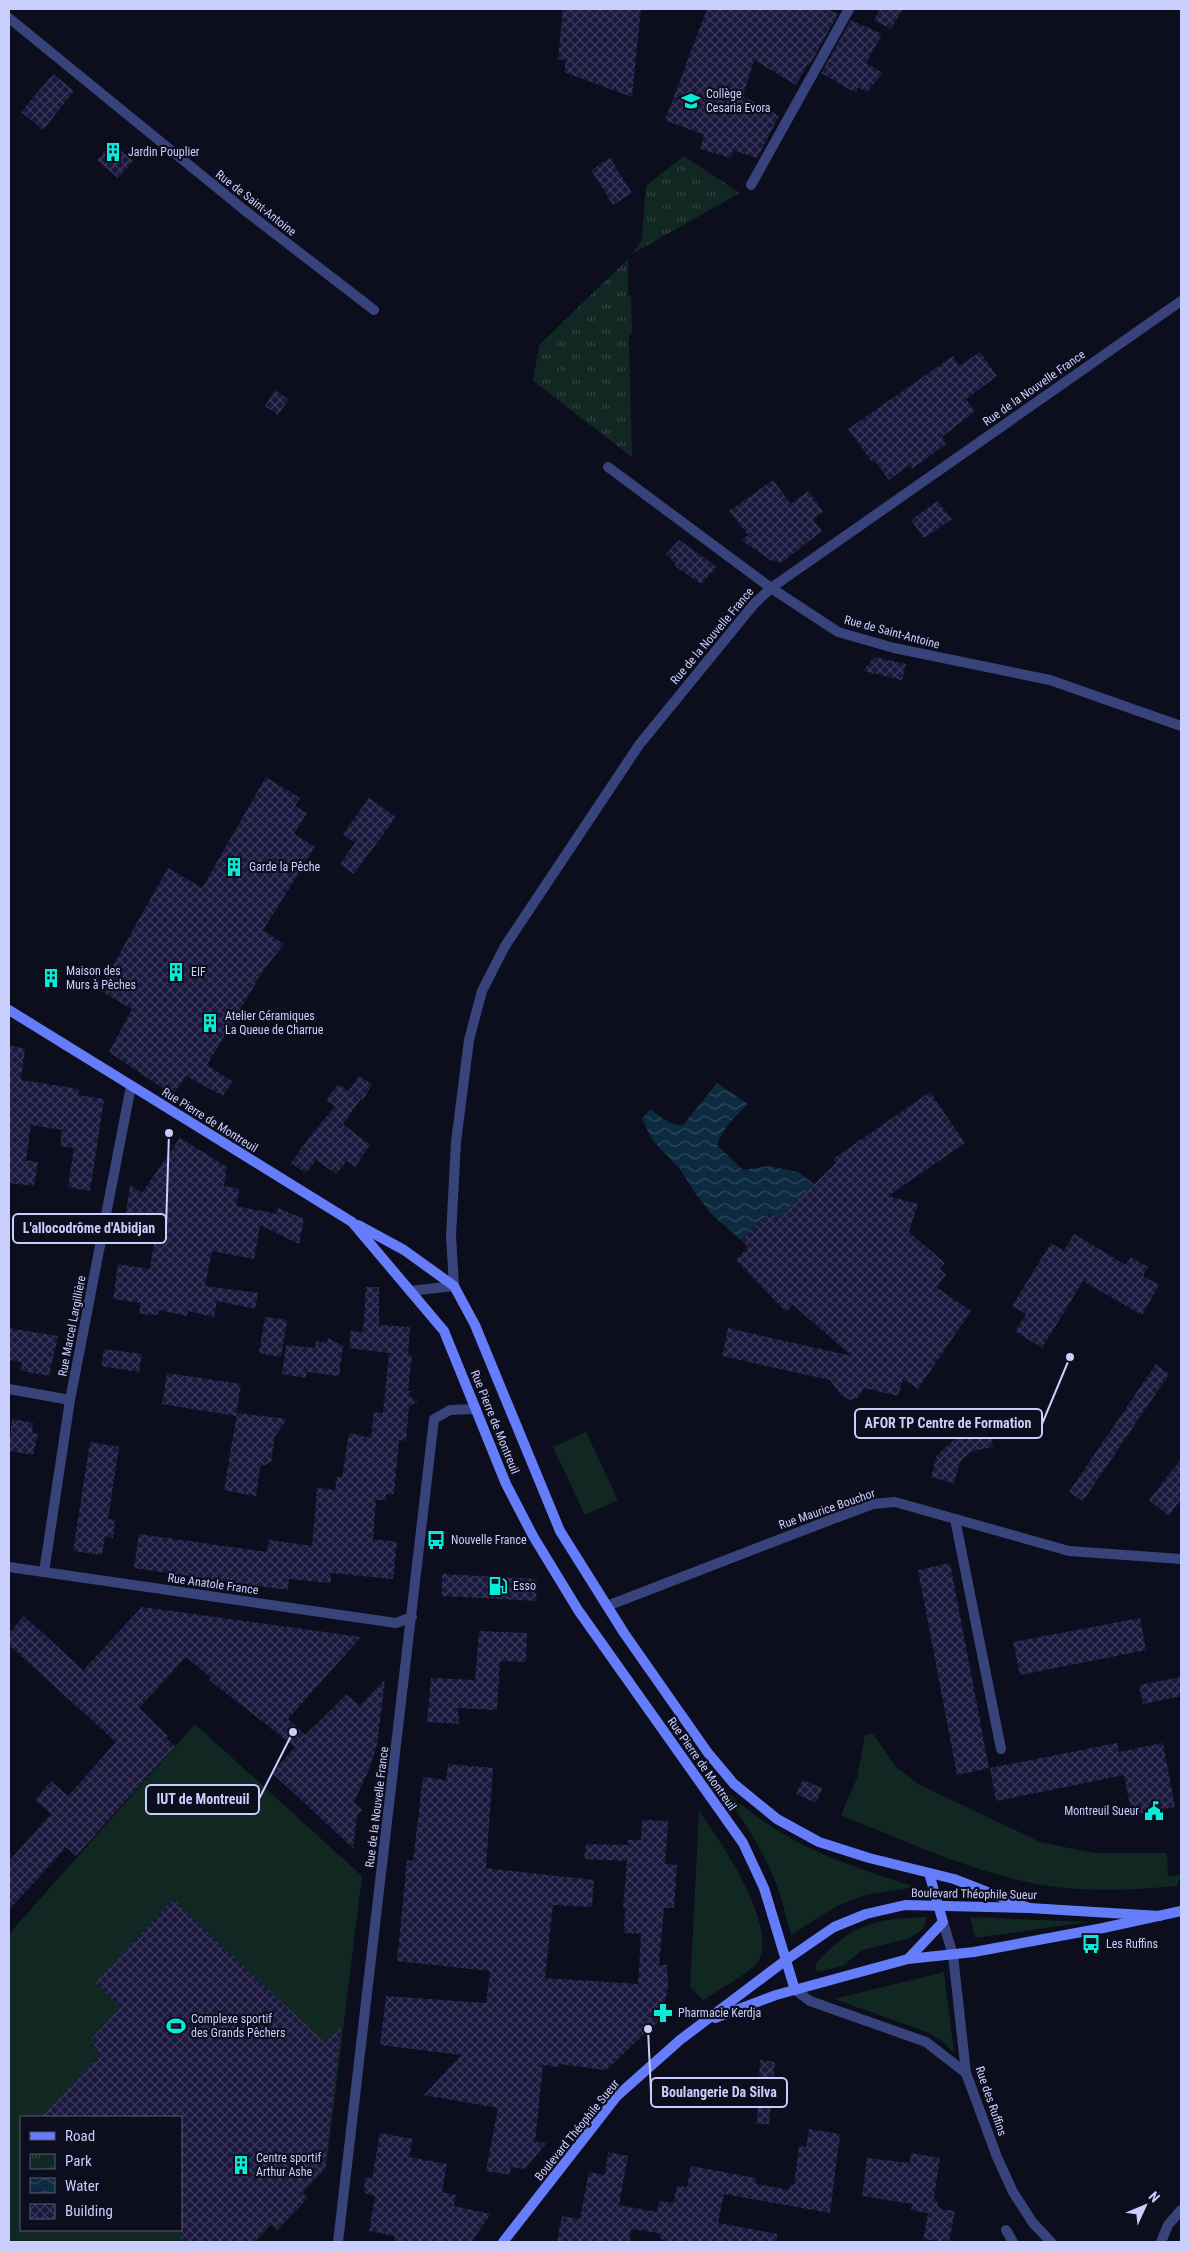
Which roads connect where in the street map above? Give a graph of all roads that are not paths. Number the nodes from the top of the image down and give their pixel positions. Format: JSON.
{"nodes":[{"id":1,"x":849,"y":9,"type":"edge"},
{"id":2,"x":9,"y":18,"type":"edge"},
{"id":3,"x":751,"y":184,"type":"dead end"},
{"id":4,"x":1181,"y":301,"type":"edge"},
{"id":5,"x":374,"y":310,"type":"dead end"},
{"id":6,"x":608,"y":467,"type":"dead end"},
{"id":7,"x":770,"y":588,"type":"junction"},
{"id":8,"x":1181,"y":726,"type":"edge"},
{"id":9,"x":9,"y":1010,"type":"edge"},
{"id":10,"x":131,"y":1086,"type":"junction"},
{"id":11,"x":352,"y":1222,"type":"junction"},
{"id":12,"x":454,"y":1286,"type":"junction"},
{"id":13,"x":410,"y":1291,"type":"junction"},
{"id":14,"x":9,"y":1389,"type":"edge"},
{"id":15,"x":70,"y":1400,"type":"junction"},
{"id":16,"x":476,"y":1409,"type":"junction"},
{"id":17,"x":955,"y":1519,"type":"junction"},
{"id":18,"x":1181,"y":1559,"type":"edge"},
{"id":19,"x":9,"y":1567,"type":"edge"},
{"id":20,"x":44,"y":1572,"type":"junction"},
{"id":21,"x":607,"y":1606,"type":"junction"},
{"id":22,"x":412,"y":1617,"type":"junction"},
{"id":23,"x":1001,"y":1749,"type":"dead end"},
{"id":24,"x":929,"y":1873,"type":"junction"},
{"id":25,"x":938,"y":1906,"type":"junction"},
{"id":26,"x":1029,"y":1908,"type":"junction"},
{"id":27,"x":1181,"y":1912,"type":"edge"},
{"id":28,"x":1160,"y":1916,"type":"junction"},
{"id":29,"x":943,"y":1922,"type":"junction"},
{"id":30,"x":953,"y":1955,"type":"junction"},
{"id":31,"x":908,"y":1959,"type":"junction"},
{"id":32,"x":786,"y":1960,"type":"junction"},
{"id":33,"x":795,"y":1990,"type":"junction"},
{"id":34,"x":702,"y":2023,"type":"junction"},
{"id":35,"x":966,"y":2073,"type":"junction"},
{"id":36,"x":1181,"y":2210,"type":"edge"},
{"id":37,"x":1006,"y":2230,"type":"dead end"},
{"id":38,"x":338,"y":2242,"type":"edge"},
{"id":39,"x":503,"y":2242,"type":"edge"},
{"id":40,"x":1013,"y":2242,"type":"edge"},
{"id":41,"x":1051,"y":2242,"type":"edge"},
{"id":42,"x":1161,"y":2242,"type":"edge"}],
"edges":[{"from":1,"to":3,"type":"street"},
{"from":2,"to":5,"type":"street","name":"Rue de Saint-Antoine"},
{"from":4,"to":7,"type":"street","name":"Rue de la Nouvelle France"},
{"from":6,"to":7,"type":"street","name":"Rue de Saint-Antoine"},
{"from":7,"to":8,"type":"street","name":"Rue de Saint-Antoine"},
{"from":7,"to":12,"type":"street","name":"Rue de la Nouvelle France"},
{"from":9,"to":10,"type":"main road","name":"Rue Pierre de Montreuil"},
{"from":10,"to":11,"type":"main road","name":"Rue Pierre de Montreuil"},
{"from":10,"to":15,"type":"street","name":"Rue Marcel Largillière"},
{"from":11,"to":12,"type":"main road"},
{"from":11,"to":13,"type":"main road","name":"Rue Pierre de Montreuil"},
{"from":12,"to":13,"type":"street"},
{"from":12,"to":21,"type":"main road","name":"Rue Pierre de Montreuil"},
{"from":13,"to":16,"type":"main road","name":"Rue Pierre de Montreuil"},
{"from":14,"to":15,"type":"street"},
{"from":15,"to":20,"type":"street","name":"Rue Marcel Largillière"},
{"from":16,"to":22,"type":"street","name":"Rue de la Nouvelle France"},
{"from":16,"to":32,"type":"main road","name":"Rue Pierre de Montreuil"},
{"from":17,"to":18,"type":"street","name":"Rue Maurice Bouchor"},
{"from":17,"to":21,"type":"street","name":"Rue Maurice Bouchor"},
{"from":17,"to":23,"type":"street"},
{"from":19,"to":20,"type":"street","name":"Rue Anatole France"},
{"from":20,"to":22,"type":"street","name":"Rue Anatole France"},
{"from":21,"to":24,"type":"main road","name":"Rue Pierre de Montreuil"},
{"from":22,"to":38,"type":"street","name":"Rue de la Nouvelle France"},
{"from":24,"to":25,"type":"main road"},
{"from":24,"to":26,"type":"main road","name":"Rue Pierre de Montreuil"},
{"from":25,"to":26,"type":"main road","name":"Boulevard Théophile Sueur"},
{"from":25,"to":29,"type":"main road"},
{"from":25,"to":32,"type":"main road","name":"Boulevard Théophile Sueur"},
{"from":26,"to":28,"type":"main road","name":"Boulevard Théophile Sueur"},
{"from":27,"to":28,"type":"main road","name":"Boulevard Théophile Sueur"},
{"from":28,"to":30,"type":"main road","name":"Boulevard Théophile Sueur"},
{"from":29,"to":30,"type":"street","name":"Rue des Ruffins"},
{"from":29,"to":31,"type":"main road"},
{"from":30,"to":31,"type":"main road","name":"Boulevard Théophile Sueur"},
{"from":30,"to":35,"type":"street","name":"Rue des Ruffins"},
{"from":31,"to":33,"type":"main road","name":"Boulevard Théophile Sueur"},
{"from":32,"to":33,"type":"main road","name":"Rue Pierre de Montreuil"},
{"from":32,"to":34,"type":"main road","name":"Boulevard Théophile Sueur"},
{"from":33,"to":34,"type":"main road","name":"Boulevard Théophile Sueur"},
{"from":33,"to":35,"type":"street"},
{"from":34,"to":39,"type":"main road","name":"Boulevard Théophile Sueur"},
{"from":35,"to":41,"type":"street","name":"Rue des Ruffins"},
{"from":36,"to":42,"type":"street"},
{"from":37,"to":40,"type":"street"}]}
